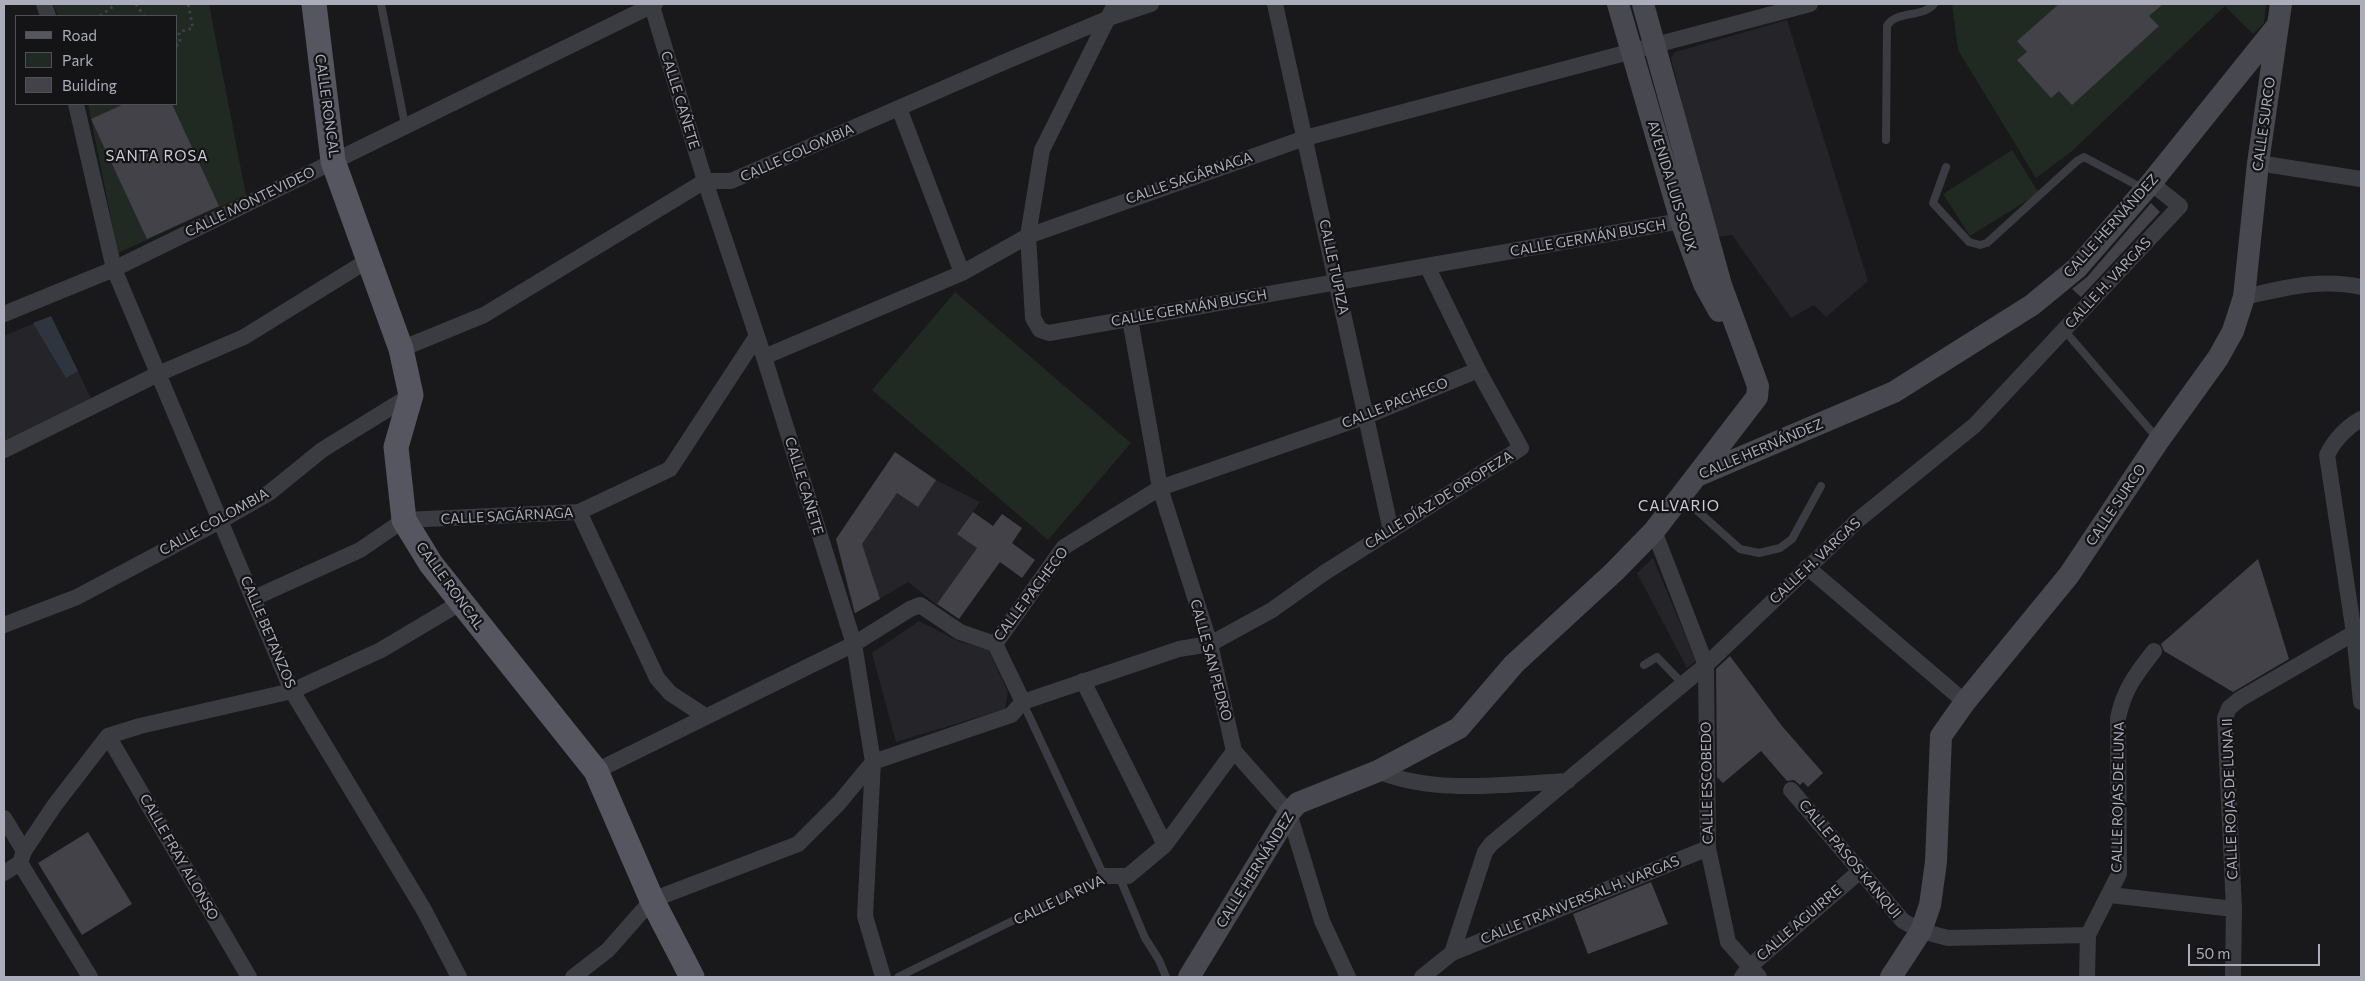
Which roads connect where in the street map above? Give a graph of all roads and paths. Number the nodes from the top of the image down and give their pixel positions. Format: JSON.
{"nodes":[{"id":1,"x":116,"y":4,"type":"edge"},
{"id":2,"x":136,"y":4,"type":"edge"},
{"id":3,"x":188,"y":4,"type":"edge"},
{"id":4,"x":314,"y":4,"type":"edge"},
{"id":5,"x":381,"y":4,"type":"edge"},
{"id":6,"x":1152,"y":4,"type":"edge"},
{"id":7,"x":1275,"y":4,"type":"edge"},
{"id":8,"x":1618,"y":4,"type":"edge"},
{"id":9,"x":1643,"y":4,"type":"edge"},
{"id":10,"x":1810,"y":4,"type":"edge"},
{"id":11,"x":1934,"y":4,"type":"edge"},
{"id":12,"x":653,"y":5,"type":"edge"},
{"id":13,"x":1112,"y":11,"type":"edge"},
{"id":14,"x":2280,"y":14,"type":"edge"},
{"id":15,"x":101,"y":15,"type":"edge"},
{"id":16,"x":143,"y":15,"type":"edge"},
{"id":17,"x":178,"y":44,"type":"edge"},
{"id":18,"x":1654,"y":44,"type":"junction"},
{"id":19,"x":1632,"y":52,"type":"junction"},
{"id":20,"x":76,"y":105,"type":"edge"},
{"id":21,"x":899,"y":108,"type":"junction"},
{"id":22,"x":405,"y":126,"type":"junction"},
{"id":23,"x":1305,"y":138,"type":"junction"},
{"id":24,"x":1886,"y":140,"type":"dead end"},
{"id":25,"x":333,"y":161,"type":"junction"},
{"id":26,"x":2258,"y":163,"type":"junction"},
{"id":27,"x":1946,"y":167,"type":"dead end"},
{"id":28,"x":2361,"y":179,"type":"edge"},
{"id":29,"x":705,"y":181,"type":"junction"},
{"id":30,"x":2148,"y":186,"type":"junction"},
{"id":31,"x":1681,"y":221,"type":"junction"},
{"id":32,"x":1028,"y":236,"type":"junction"},
{"id":33,"x":370,"y":259,"type":"junction"},
{"id":34,"x":1428,"y":268,"type":"junction"},
{"id":35,"x":114,"y":269,"type":"junction"},
{"id":36,"x":962,"y":273,"type":"junction"},
{"id":37,"x":1337,"y":282,"type":"junction"},
{"id":38,"x":2361,"y":287,"type":"edge"},
{"id":39,"x":2244,"y":297,"type":"junction"},
{"id":40,"x":4,"y":314,"type":"edge"},
{"id":41,"x":1130,"y":319,"type":"junction"},
{"id":42,"x":2064,"y":330,"type":"junction"},
{"id":43,"x":757,"y":336,"type":"junction"},
{"id":44,"x":401,"y":349,"type":"junction"},
{"id":45,"x":764,"y":357,"type":"junction"},
{"id":46,"x":1747,"y":360,"type":"junction"},
{"id":47,"x":1478,"y":370,"type":"junction"},
{"id":48,"x":158,"y":374,"type":"junction"},
{"id":49,"x":411,"y":395,"type":"junction"},
{"id":50,"x":1364,"y":417,"type":"junction"},
{"id":51,"x":2361,"y":419,"type":"edge"},
{"id":52,"x":2159,"y":440,"type":"junction"},
{"id":53,"x":4,"y":450,"type":"edge"},
{"id":54,"x":1694,"y":477,"type":"junction"},
{"id":55,"x":1822,"y":486,"type":"dead end"},
{"id":56,"x":1160,"y":488,"type":"junction"},
{"id":57,"x":1680,"y":496,"type":"junction"},
{"id":58,"x":579,"y":512,"type":"junction"},
{"id":59,"x":404,"y":520,"type":"junction"},
{"id":60,"x":220,"y":521,"type":"junction"},
{"id":61,"x":1391,"y":531,"type":"junction"},
{"id":62,"x":1654,"y":531,"type":"junction"},
{"id":63,"x":1807,"y":567,"type":"junction"},
{"id":64,"x":254,"y":598,"type":"junction"},
{"id":65,"x":460,"y":603,"type":"junction"},
{"id":66,"x":4,"y":625,"type":"edge"},
{"id":67,"x":2354,"y":633,"type":"junction"},
{"id":68,"x":854,"y":644,"type":"junction"},
{"id":69,"x":994,"y":644,"type":"junction"},
{"id":70,"x":1210,"y":644,"type":"junction"},
{"id":71,"x":2154,"y":651,"type":"dead end"},
{"id":72,"x":1644,"y":665,"type":"dead end"},
{"id":73,"x":1706,"y":665,"type":"junction"},
{"id":74,"x":1083,"y":681,"type":"junction"},
{"id":75,"x":1683,"y":684,"type":"junction"},
{"id":76,"x":292,"y":691,"type":"junction"},
{"id":77,"x":1023,"y":702,"type":"junction"},
{"id":78,"x":1965,"y":702,"type":"junction"},
{"id":79,"x":2361,"y":702,"type":"edge"},
{"id":80,"x":704,"y":716,"type":"junction"},
{"id":81,"x":108,"y":736,"type":"junction"},
{"id":82,"x":1234,"y":751,"type":"junction"},
{"id":83,"x":873,"y":762,"type":"junction"},
{"id":84,"x":596,"y":771,"type":"junction"},
{"id":85,"x":1378,"y":771,"type":"junction"},
{"id":86,"x":1568,"y":782,"type":"junction"},
{"id":87,"x":1791,"y":790,"type":"dead end"},
{"id":88,"x":1289,"y":813,"type":"junction"},
{"id":89,"x":4,"y":818,"type":"edge"},
{"id":90,"x":1165,"y":845,"type":"junction"},
{"id":91,"x":1708,"y":848,"type":"junction"},
{"id":92,"x":22,"y":857,"type":"junction"},
{"id":93,"x":1858,"y":872,"type":"junction"},
{"id":94,"x":4,"y":873,"type":"edge"},
{"id":95,"x":1111,"y":876,"type":"junction"},
{"id":96,"x":2110,"y":895,"type":"junction"},
{"id":97,"x":652,"y":900,"type":"junction"},
{"id":98,"x":2234,"y":909,"type":"junction"},
{"id":99,"x":1921,"y":931,"type":"junction"},
{"id":100,"x":2088,"y":936,"type":"junction"},
{"id":101,"x":1452,"y":953,"type":"junction"},
{"id":102,"x":1750,"y":974,"type":"edge"},
{"id":103,"x":90,"y":977,"type":"edge"},
{"id":104,"x":248,"y":977,"type":"edge"},
{"id":105,"x":459,"y":977,"type":"edge"},
{"id":106,"x":574,"y":977,"type":"edge"},
{"id":107,"x":692,"y":977,"type":"edge"},
{"id":108,"x":883,"y":977,"type":"edge"},
{"id":109,"x":898,"y":977,"type":"edge"},
{"id":110,"x":1166,"y":977,"type":"edge"},
{"id":111,"x":1189,"y":977,"type":"edge"},
{"id":112,"x":1348,"y":977,"type":"edge"},
{"id":113,"x":1422,"y":977,"type":"edge"},
{"id":114,"x":1892,"y":977,"type":"edge"},
{"id":115,"x":2087,"y":977,"type":"edge"},
{"id":116,"x":2233,"y":977,"type":"edge"}],
"edges":[{"from":1,"to":15,"type":"path"},
{"from":2,"to":16,"type":"path"},
{"from":3,"to":17,"type":"path"},
{"from":4,"to":25,"type":"main road","name":"CALLE RONCAL"},
{"from":5,"to":22,"type":"lane"},
{"from":6,"to":13,"type":"street","name":"CALLE COLOMBIA"},
{"from":7,"to":23,"type":"street","name":"CALLE TUPIZA"},
{"from":8,"to":19,"type":"main road","name":"AVENIDA LUIS SOUX"},
{"from":9,"to":18,"type":"main road","name":"AVENIDA LUIS SOUX"},
{"from":10,"to":18,"type":"street","name":"CALLE SAGÁRNAGA"},
{"from":11,"to":24,"type":"lane"},
{"from":12,"to":22,"type":"street","name":"CALLE MONTEVIDEO"},
{"from":12,"to":29,"type":"street","name":"CALLE CAÑETE"},
{"from":13,"to":21,"type":"street","name":"CALLE COLOMBIA"},
{"from":13,"to":32,"type":"street","name":"CALLE GERMÁN BUSCH"},
{"from":14,"to":26,"type":"main road","name":"CALLE SURCO"},
{"from":14,"to":30,"type":"main road","name":"CALLE HERNÁNDEZ"},
{"from":18,"to":19,"type":"street","name":"CALLE SAGÁRNAGA"},
{"from":18,"to":46,"type":"main road","name":"AVENIDA LUIS SOUX"},
{"from":19,"to":23,"type":"street","name":"CALLE SAGÁRNAGA"},
{"from":19,"to":31,"type":"main road","name":"AVENIDA LUIS SOUX"},
{"from":20,"to":35,"type":"street","name":"CALLE BETANZOS"},
{"from":21,"to":29,"type":"street","name":"CALLE COLOMBIA"},
{"from":21,"to":36,"type":"street"},
{"from":22,"to":25,"type":"street","name":"CALLE MONTEVIDEO"},
{"from":23,"to":32,"type":"street","name":"CALLE SAGÁRNAGA"},
{"from":23,"to":37,"type":"street","name":"CALLE TUPIZA"},
{"from":25,"to":33,"type":"main road","name":"CALLE RONCAL"},
{"from":25,"to":35,"type":"street","name":"CALLE MONTEVIDEO"},
{"from":26,"to":28,"type":"street"},
{"from":26,"to":39,"type":"main road","name":"CALLE SURCO"},
{"from":27,"to":30,"type":"lane"},
{"from":29,"to":43,"type":"street","name":"CALLE CAÑETE"},
{"from":29,"to":44,"type":"street"},
{"from":30,"to":42,"type":"street","name":"CALLE H. VARGAS"},
{"from":30,"to":54,"type":"main road","name":"CALLE HERNÁNDEZ"},
{"from":31,"to":34,"type":"street","name":"CALLE GERMÁN BUSCH"},
{"from":31,"to":46,"type":"main road","name":"AVENIDA LUIS SOUX"},
{"from":32,"to":36,"type":"street","name":"CALLE SAGÁRNAGA"},
{"from":32,"to":41,"type":"street","name":"CALLE GERMÁN BUSCH"},
{"from":33,"to":44,"type":"main road","name":"CALLE RONCAL"},
{"from":33,"to":48,"type":"street"},
{"from":34,"to":37,"type":"street","name":"CALLE GERMÁN BUSCH"},
{"from":34,"to":47,"type":"street","name":"CALLE DÍAZ DE OROPEZA"},
{"from":35,"to":40,"type":"street","name":"CALLE MONTEVIDEO"},
{"from":35,"to":48,"type":"street","name":"CALLE BETANZOS"},
{"from":36,"to":45,"type":"street","name":"CALLE SAGÁRNAGA"},
{"from":37,"to":41,"type":"street","name":"CALLE GERMÁN BUSCH"},
{"from":37,"to":50,"type":"street","name":"CALLE TUPIZA"},
{"from":38,"to":39,"type":"street"},
{"from":39,"to":52,"type":"main road","name":"CALLE SURCO"},
{"from":41,"to":56,"type":"street","name":"CALLE SAN PEDRO"},
{"from":42,"to":52,"type":"lane"},
{"from":42,"to":63,"type":"street","name":"CALLE H. VARGAS"},
{"from":43,"to":45,"type":"street","name":"CALLE CAÑETE"},
{"from":43,"to":58,"type":"street","name":"CALLE SAGÁRNAGA"},
{"from":44,"to":49,"type":"main road","name":"CALLE RONCAL"},
{"from":45,"to":68,"type":"street","name":"CALLE CAÑETE"},
{"from":46,"to":54,"type":"main road","name":"AVENIDA LUIS SOUX"},
{"from":47,"to":50,"type":"street","name":"CALLE PACHECO"},
{"from":47,"to":61,"type":"street","name":"CALLE DÍAZ DE OROPEZA"},
{"from":48,"to":53,"type":"street"},
{"from":48,"to":60,"type":"street","name":"CALLE BETANZOS"},
{"from":49,"to":59,"type":"main road","name":"CALLE RONCAL"},
{"from":49,"to":60,"type":"street","name":"CALLE COLOMBIA"},
{"from":50,"to":56,"type":"street","name":"CALLE PACHECO"},
{"from":50,"to":61,"type":"street","name":"CALLE TUPIZA"},
{"from":51,"to":67,"type":"street"},
{"from":52,"to":78,"type":"main road","name":"CALLE SURCO"},
{"from":54,"to":57,"type":"main road","name":"CALLE HERNÁNDEZ"},
{"from":55,"to":57,"type":"lane"},
{"from":56,"to":69,"type":"street","name":"CALLE PACHECO"},
{"from":56,"to":70,"type":"street","name":"CALLE SAN PEDRO"},
{"from":57,"to":62,"type":"main road","name":"CALLE HERNÁNDEZ"},
{"from":58,"to":59,"type":"street","name":"CALLE SAGÁRNAGA"},
{"from":58,"to":80,"type":"street"},
{"from":59,"to":64,"type":"street"},
{"from":59,"to":65,"type":"main road","name":"CALLE RONCAL"},
{"from":60,"to":64,"type":"street","name":"CALLE BETANZOS"},
{"from":60,"to":66,"type":"street","name":"CALLE COLOMBIA"},
{"from":61,"to":70,"type":"street","name":"CALLE DÍAZ DE OROPEZA"},
{"from":62,"to":73,"type":"street"},
{"from":62,"to":85,"type":"main road","name":"CALLE HERNÁNDEZ"},
{"from":63,"to":73,"type":"street","name":"CALLE H. VARGAS"},
{"from":63,"to":78,"type":"street"},
{"from":64,"to":76,"type":"street","name":"CALLE BETANZOS"},
{"from":65,"to":76,"type":"street"},
{"from":65,"to":84,"type":"main road","name":"CALLE RONCAL"},
{"from":67,"to":79,"type":"street"},
{"from":67,"to":98,"type":"street","name":"CALLE ROJAS DE LUNA II"},
{"from":68,"to":69,"type":"street","name":"CALLE PACHECO"},
{"from":68,"to":80,"type":"street","name":"CALLE PACHECO"},
{"from":68,"to":83,"type":"street","name":"CALLE CAÑETE"},
{"from":69,"to":77,"type":"street"},
{"from":70,"to":74,"type":"street","name":"CALLE DÍAZ DE OROPEZA"},
{"from":70,"to":82,"type":"street","name":"CALLE SAN PEDRO"},
{"from":71,"to":96,"type":"street","name":"CALLE ROJAS DE LUNA"},
{"from":72,"to":75,"type":"lane"},
{"from":73,"to":75,"type":"street","name":"CALLE H. VARGAS"},
{"from":73,"to":91,"type":"street","name":"CALLE ESCOBEDO"},
{"from":74,"to":77,"type":"street","name":"CALLE DÍAZ DE OROPEZA"},
{"from":74,"to":90,"type":"street"},
{"from":75,"to":86,"type":"street","name":"CALLE H. VARGAS"},
{"from":76,"to":81,"type":"street"},
{"from":76,"to":105,"type":"street","name":"CALLE BETANZOS"},
{"from":77,"to":83,"type":"street","name":"CALLE DÍAZ DE OROPEZA"},
{"from":77,"to":95,"type":"lane"},
{"from":78,"to":99,"type":"main road","name":"CALLE SURCO"},
{"from":80,"to":84,"type":"street","name":"CALLE PACHECO"},
{"from":81,"to":92,"type":"street"},
{"from":81,"to":104,"type":"street","name":"CALLE FRAY ALONSO"},
{"from":82,"to":88,"type":"street","name":"CALLE SAN PEDRO"},
{"from":82,"to":90,"type":"street","name":"CALLE LA RIVA"},
{"from":83,"to":97,"type":"street"},
{"from":83,"to":108,"type":"street","name":"CALLE CAÑETE"},
{"from":84,"to":97,"type":"main road","name":"CALLE RONCAL"},
{"from":85,"to":86,"type":"street"},
{"from":85,"to":88,"type":"main road","name":"CALLE HERNÁNDEZ"},
{"from":86,"to":101,"type":"street","name":"CALLE H. VARGAS"},
{"from":87,"to":93,"type":"street","name":"CALLE PASOS KANQUI"},
{"from":88,"to":111,"type":"main road","name":"CALLE HERNÁNDEZ"},
{"from":88,"to":112,"type":"street","name":"CALLE SAN PEDRO"},
{"from":89,"to":92,"type":"street"},
{"from":90,"to":95,"type":"street","name":"CALLE LA RIVA"},
{"from":91,"to":101,"type":"street","name":"CALLE TRANVERSAL H. VARGAS"},
{"from":91,"to":102,"type":"street","name":"CALLE ESCOBEDO"},
{"from":92,"to":94,"type":"street"},
{"from":92,"to":103,"type":"street"},
{"from":93,"to":99,"type":"street","name":"CALLE PASOS KANQUI"},
{"from":93,"to":102,"type":"street","name":"CALLE AGUIRRE"},
{"from":95,"to":109,"type":"lane","name":"CALLE LA RIVA"},
{"from":95,"to":110,"type":"lane"},
{"from":96,"to":98,"type":"street"},
{"from":96,"to":100,"type":"street","name":"CALLE ROJAS DE LUNA"},
{"from":97,"to":106,"type":"street"},
{"from":97,"to":107,"type":"main road","name":"CALLE RONCAL"},
{"from":98,"to":116,"type":"street","name":"CALLE ROJAS DE LUNA II"},
{"from":99,"to":100,"type":"street","name":"CALLE PASOS KANQUI"},
{"from":99,"to":114,"type":"main road","name":"CALLE SURCO"},
{"from":100,"to":115,"type":"street","name":"CALLE ROJAS DE LUNA"},
{"from":101,"to":113,"type":"street","name":"CALLE TRANVERSAL H. VARGAS"}]}
